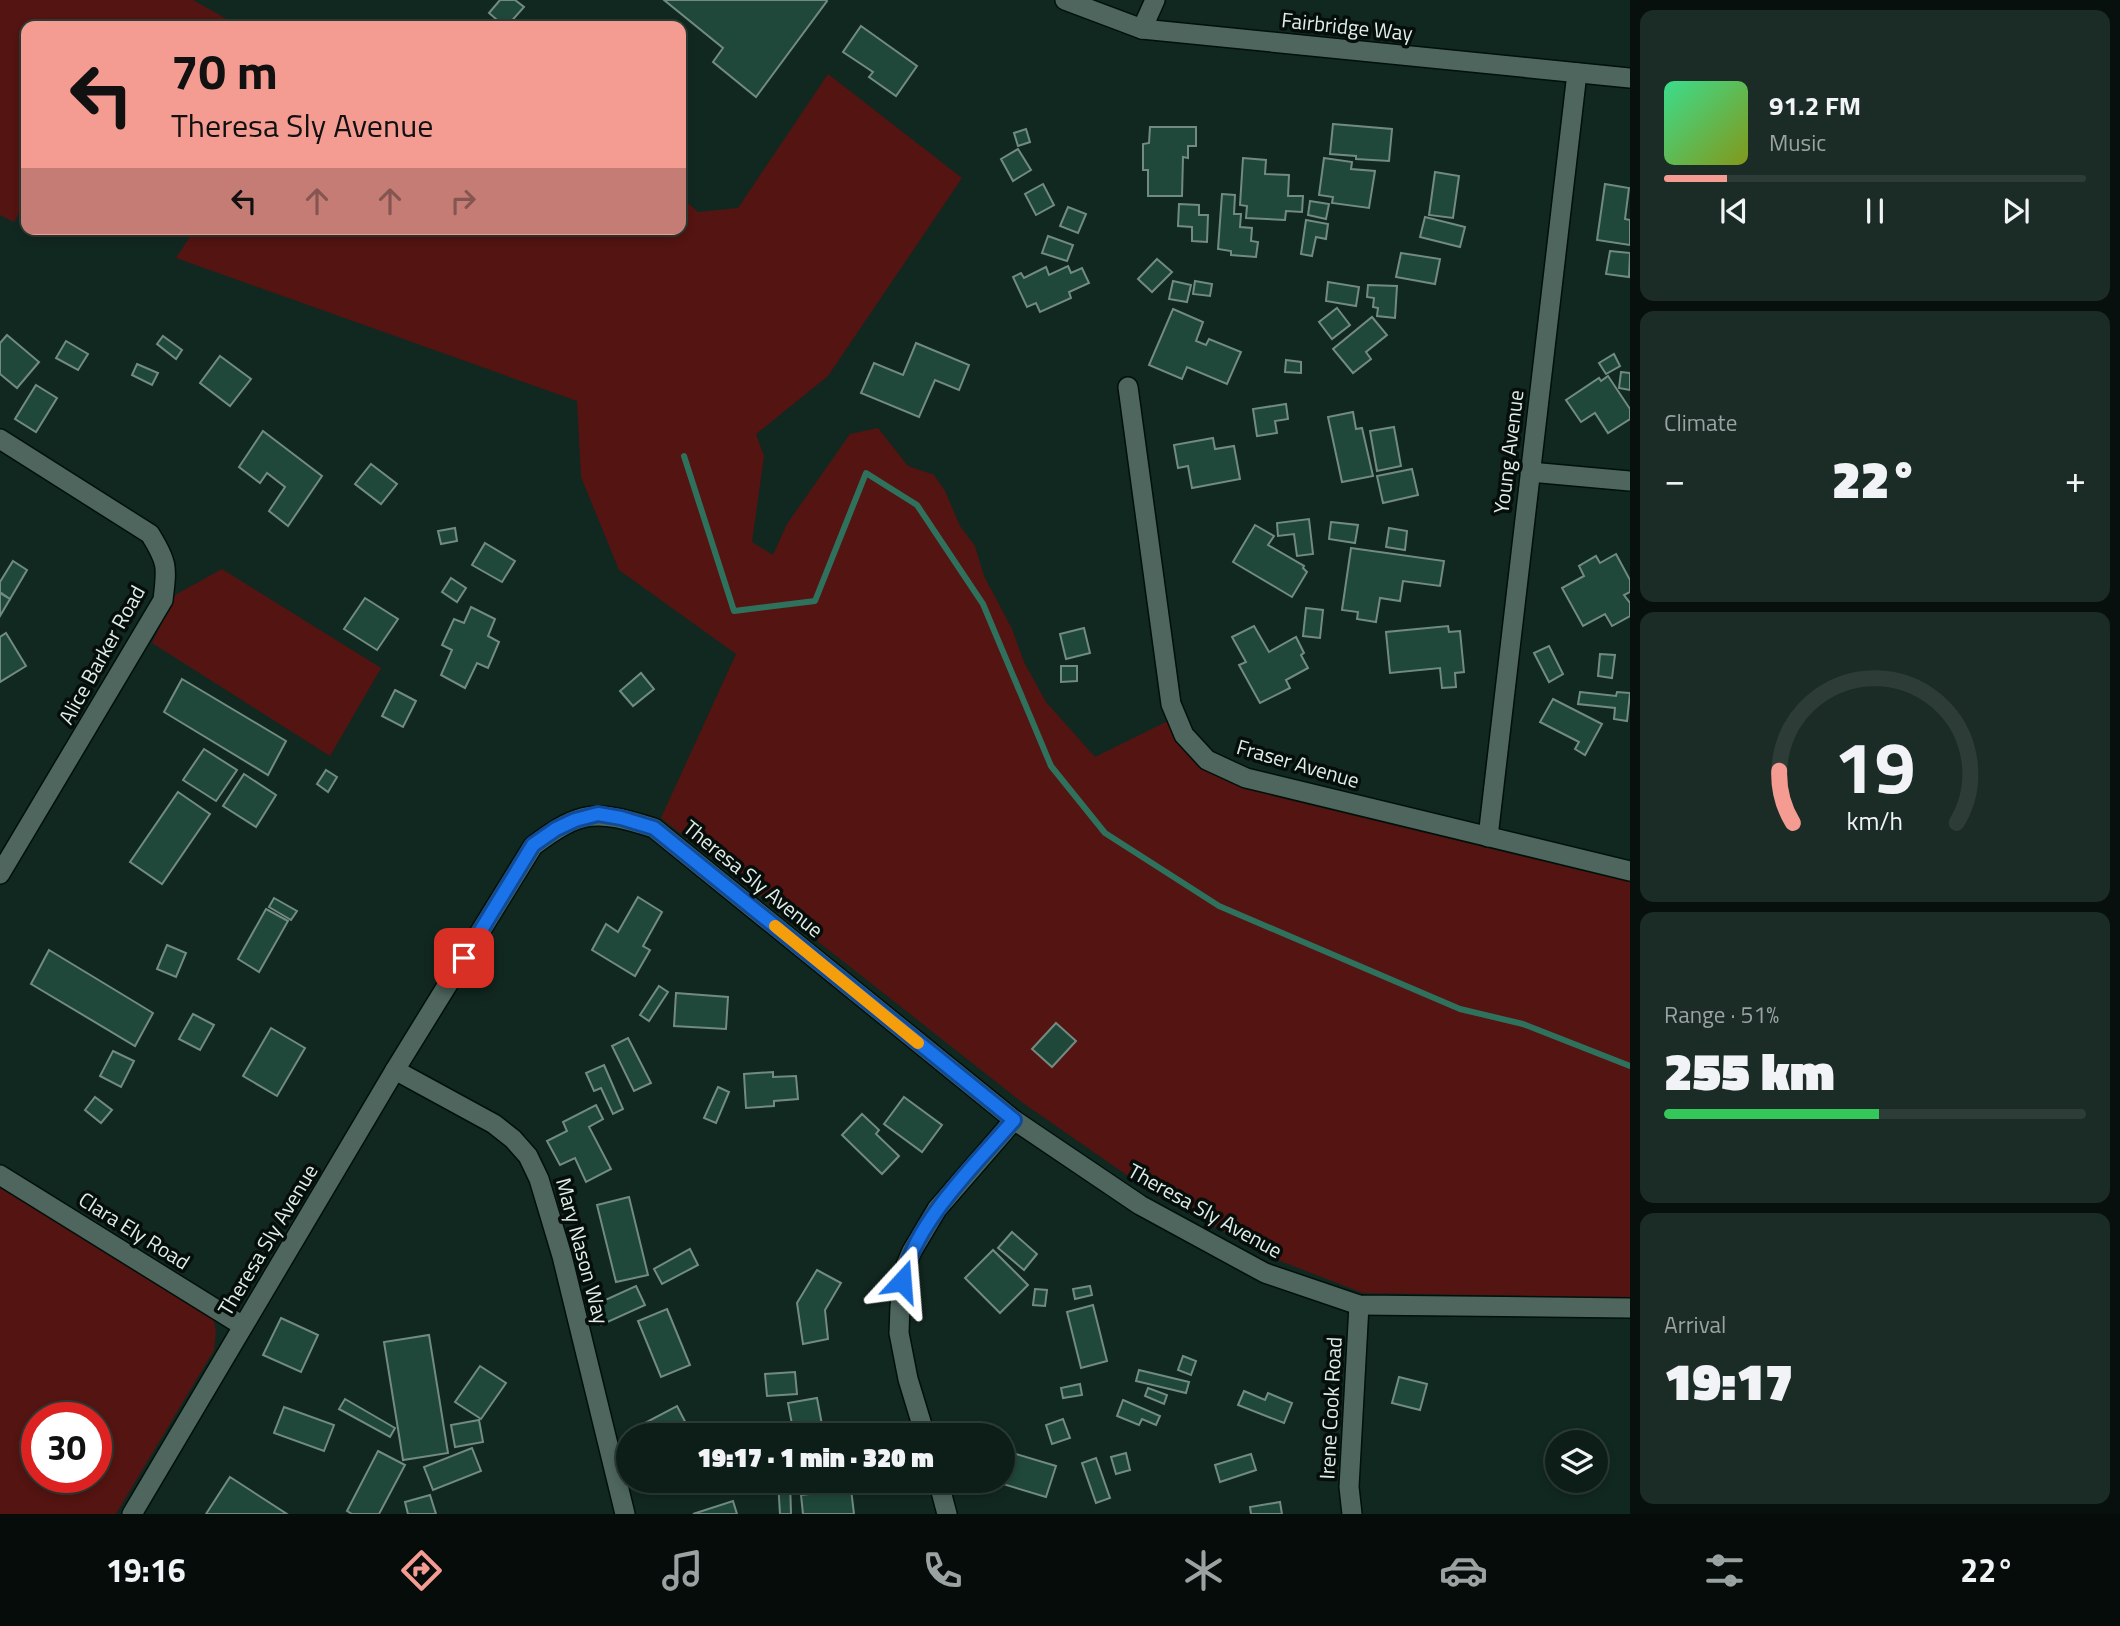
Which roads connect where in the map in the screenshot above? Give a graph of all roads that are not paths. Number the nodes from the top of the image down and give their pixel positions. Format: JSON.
{"nodes":[{"id":1,"x":1065,"y":0,"type":"edge"},
{"id":2,"x":1155,"y":0,"type":"edge"},
{"id":3,"x":1142,"y":29,"type":"junction"},
{"id":4,"x":1577,"y":73,"type":"junction"},
{"id":5,"x":1630,"y":78,"type":"edge"},
{"id":6,"x":1128,"y":387,"type":"dead end"},
{"id":7,"x":0,"y":439,"type":"edge"},
{"id":8,"x":1530,"y":472,"type":"junction"},
{"id":9,"x":1630,"y":481,"type":"edge"},
{"id":10,"x":1488,"y":837,"type":"junction"},
{"id":11,"x":1630,"y":872,"type":"edge"},
{"id":12,"x":0,"y":874,"type":"edge"},
{"id":13,"x":395,"y":1070,"type":"junction"},
{"id":14,"x":1014,"y":1120,"type":"junction"},
{"id":15,"x":0,"y":1175,"type":"edge"},
{"id":16,"x":1359,"y":1305,"type":"junction"},
{"id":17,"x":1630,"y":1308,"type":"edge"},
{"id":18,"x":243,"y":1326,"type":"junction"},
{"id":19,"x":921,"y":1423,"type":"edge"},
{"id":20,"x":941,"y":1493,"type":"edge"},
{"id":21,"x":132,"y":1514,"type":"edge"},
{"id":22,"x":625,"y":1514,"type":"edge"},
{"id":23,"x":947,"y":1514,"type":"edge"},
{"id":24,"x":1352,"y":1514,"type":"edge"}],
"edges":[{"from":1,"to":3,"type":"street","name":"Fairbridge Way"},
{"from":2,"to":3,"type":"street"},
{"from":3,"to":4,"type":"street","name":"Fairbridge Way"},
{"from":4,"to":5,"type":"street","name":"Fairbridge Way"},
{"from":4,"to":8,"type":"street","name":"Young Avenue"},
{"from":6,"to":10,"type":"street","name":"Fraser Avenue"},
{"from":7,"to":12,"type":"street","name":"Alice Barker Road"},
{"from":8,"to":9,"type":"street"},
{"from":8,"to":10,"type":"street","name":"Young Avenue"},
{"from":10,"to":11,"type":"street","name":"Fraser Avenue"},
{"from":13,"to":14,"type":"street","name":"Theresa Sly Avenue"},
{"from":13,"to":18,"type":"street","name":"Theresa Sly Avenue"},
{"from":13,"to":22,"type":"street","name":"Mary Nason Way"},
{"from":14,"to":16,"type":"street","name":"Theresa Sly Avenue"},
{"from":14,"to":19,"type":"street"},
{"from":15,"to":18,"type":"street","name":"Clara Ely Road"},
{"from":16,"to":17,"type":"street","name":"Theresa Sly Avenue"},
{"from":16,"to":24,"type":"street","name":"Irene Cook Road"},
{"from":18,"to":21,"type":"street","name":"Theresa Sly Avenue"},
{"from":20,"to":23,"type":"street"}]}
